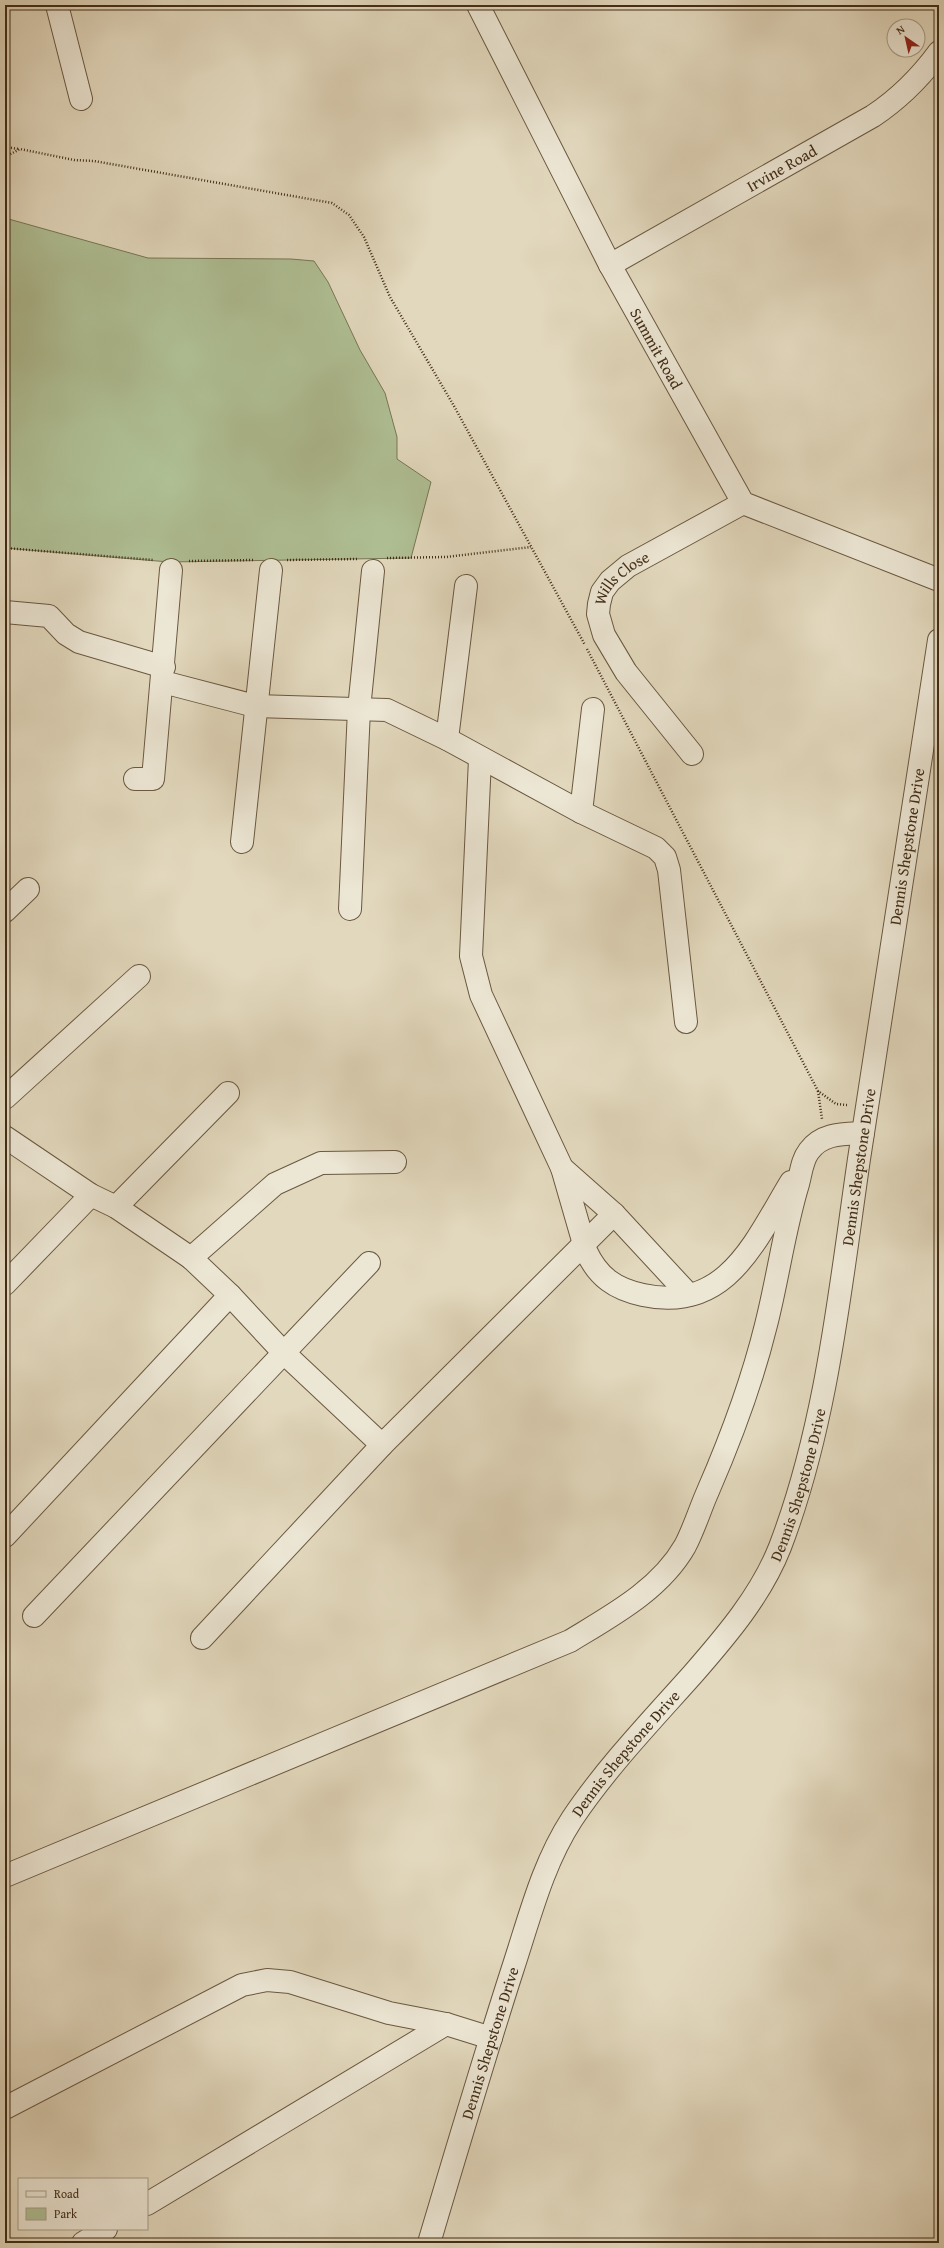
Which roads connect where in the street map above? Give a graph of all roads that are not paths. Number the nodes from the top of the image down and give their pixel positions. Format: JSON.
{"nodes":[{"id":1,"x":57,"y":5,"type":"edge"},
{"id":2,"x":478,"y":5,"type":"edge"},
{"id":3,"x":939,"y":52,"type":"edge"},
{"id":4,"x":81,"y":99,"type":"dead end"},
{"id":5,"x":610,"y":265,"type":"junction"},
{"id":6,"x":743,"y":503,"type":"junction"},
{"id":7,"x":171,"y":570,"type":"dead end"},
{"id":8,"x":271,"y":570,"type":"dead end"},
{"id":9,"x":373,"y":571,"type":"dead end"},
{"id":10,"x":939,"y":580,"type":"edge"},
{"id":11,"x":466,"y":586,"type":"dead end"},
{"id":12,"x":5,"y":612,"type":"edge"},
{"id":13,"x":939,"y":640,"type":"edge"},
{"id":14,"x":163,"y":674,"type":"junction"},
{"id":15,"x":255,"y":706,"type":"junction"},
{"id":16,"x":359,"y":709,"type":"junction"},
{"id":17,"x":593,"y":709,"type":"dead end"},
{"id":18,"x":447,"y":739,"type":"junction"},
{"id":19,"x":692,"y":754,"type":"dead end"},
{"id":20,"x":480,"y":759,"type":"junction"},
{"id":21,"x":135,"y":779,"type":"dead end"},
{"id":22,"x":581,"y":812,"type":"junction"},
{"id":23,"x":242,"y":842,"type":"dead end"},
{"id":24,"x":28,"y":889,"type":"dead end"},
{"id":25,"x":350,"y":909,"type":"dead end"},
{"id":26,"x":5,"y":911,"type":"edge"},
{"id":27,"x":140,"y":976,"type":"dead end"},
{"id":28,"x":686,"y":1022,"type":"dead end"},
{"id":29,"x":228,"y":1093,"type":"dead end"},
{"id":30,"x":5,"y":1098,"type":"edge"},
{"id":31,"x":863,"y":1133,"type":"junction"},
{"id":32,"x":6,"y":1140,"type":"edge"},
{"id":33,"x":804,"y":1160,"type":"junction"},
{"id":34,"x":395,"y":1162,"type":"dead end"},
{"id":35,"x":562,"y":1168,"type":"junction"},
{"id":36,"x":91,"y":1195,"type":"junction"},
{"id":37,"x":116,"y":1207,"type":"junction"},
{"id":38,"x":614,"y":1214,"type":"junction"},
{"id":39,"x":583,"y":1243,"type":"junction"},
{"id":40,"x":191,"y":1258,"type":"junction"},
{"id":41,"x":369,"y":1263,"type":"dead end"},
{"id":42,"x":5,"y":1284,"type":"edge"},
{"id":43,"x":230,"y":1295,"type":"junction"},
{"id":44,"x":689,"y":1295,"type":"junction"},
{"id":45,"x":284,"y":1353,"type":"junction"},
{"id":46,"x":382,"y":1445,"type":"junction"},
{"id":47,"x":5,"y":1536,"type":"edge"},
{"id":48,"x":34,"y":1616,"type":"dead end"},
{"id":49,"x":202,"y":1638,"type":"dead end"},
{"id":50,"x":5,"y":1876,"type":"edge"},
{"id":51,"x":446,"y":2024,"type":"junction"},
{"id":52,"x":491,"y":2038,"type":"junction"},
{"id":53,"x":5,"y":2108,"type":"edge"},
{"id":54,"x":148,"y":2203,"type":"edge"},
{"id":55,"x":104,"y":2230,"type":"edge"},
{"id":56,"x":82,"y":2243,"type":"edge"},
{"id":57,"x":429,"y":2243,"type":"edge"}],
"edges":[{"from":1,"to":4,"type":"street"},
{"from":2,"to":5,"type":"street","name":"Summit Road"},
{"from":3,"to":5,"type":"street","name":"Irvine Road"},
{"from":5,"to":6,"type":"street","name":"Summit Road"},
{"from":6,"to":10,"type":"street"},
{"from":6,"to":19,"type":"street","name":"Wills Close"},
{"from":7,"to":14,"type":"street"},
{"from":8,"to":15,"type":"street"},
{"from":9,"to":16,"type":"street"},
{"from":11,"to":18,"type":"street"},
{"from":12,"to":14,"type":"street"},
{"from":13,"to":31,"type":"street","name":"Dennis Shepstone Drive"},
{"from":14,"to":15,"type":"street"},
{"from":14,"to":21,"type":"street"},
{"from":15,"to":16,"type":"street"},
{"from":15,"to":23,"type":"street"},
{"from":16,"to":18,"type":"street"},
{"from":16,"to":25,"type":"street"},
{"from":17,"to":22,"type":"street"},
{"from":18,"to":20,"type":"street"},
{"from":20,"to":22,"type":"street"},
{"from":20,"to":35,"type":"street"},
{"from":22,"to":28,"type":"street"},
{"from":24,"to":26,"type":"street"},
{"from":27,"to":30,"type":"street"},
{"from":29,"to":37,"type":"street"},
{"from":31,"to":33,"type":"street"},
{"from":31,"to":52,"type":"street","name":"Dennis Shepstone Drive"},
{"from":32,"to":36,"type":"street"},
{"from":33,"to":44,"type":"street"},
{"from":33,"to":50,"type":"street"},
{"from":34,"to":40,"type":"street"},
{"from":35,"to":38,"type":"street"},
{"from":35,"to":39,"type":"street"},
{"from":36,"to":37,"type":"street"},
{"from":36,"to":42,"type":"street"},
{"from":37,"to":40,"type":"street"},
{"from":38,"to":39,"type":"street"},
{"from":38,"to":44,"type":"street"},
{"from":39,"to":44,"type":"street"},
{"from":39,"to":46,"type":"street"},
{"from":40,"to":43,"type":"street"},
{"from":41,"to":45,"type":"street"},
{"from":43,"to":45,"type":"street"},
{"from":43,"to":47,"type":"street"},
{"from":45,"to":46,"type":"street"},
{"from":45,"to":48,"type":"street"},
{"from":46,"to":49,"type":"street"},
{"from":51,"to":52,"type":"street"},
{"from":51,"to":53,"type":"street"},
{"from":51,"to":54,"type":"street"},
{"from":52,"to":57,"type":"street","name":"Dennis Shepstone Drive"},
{"from":55,"to":56,"type":"street"}]}
